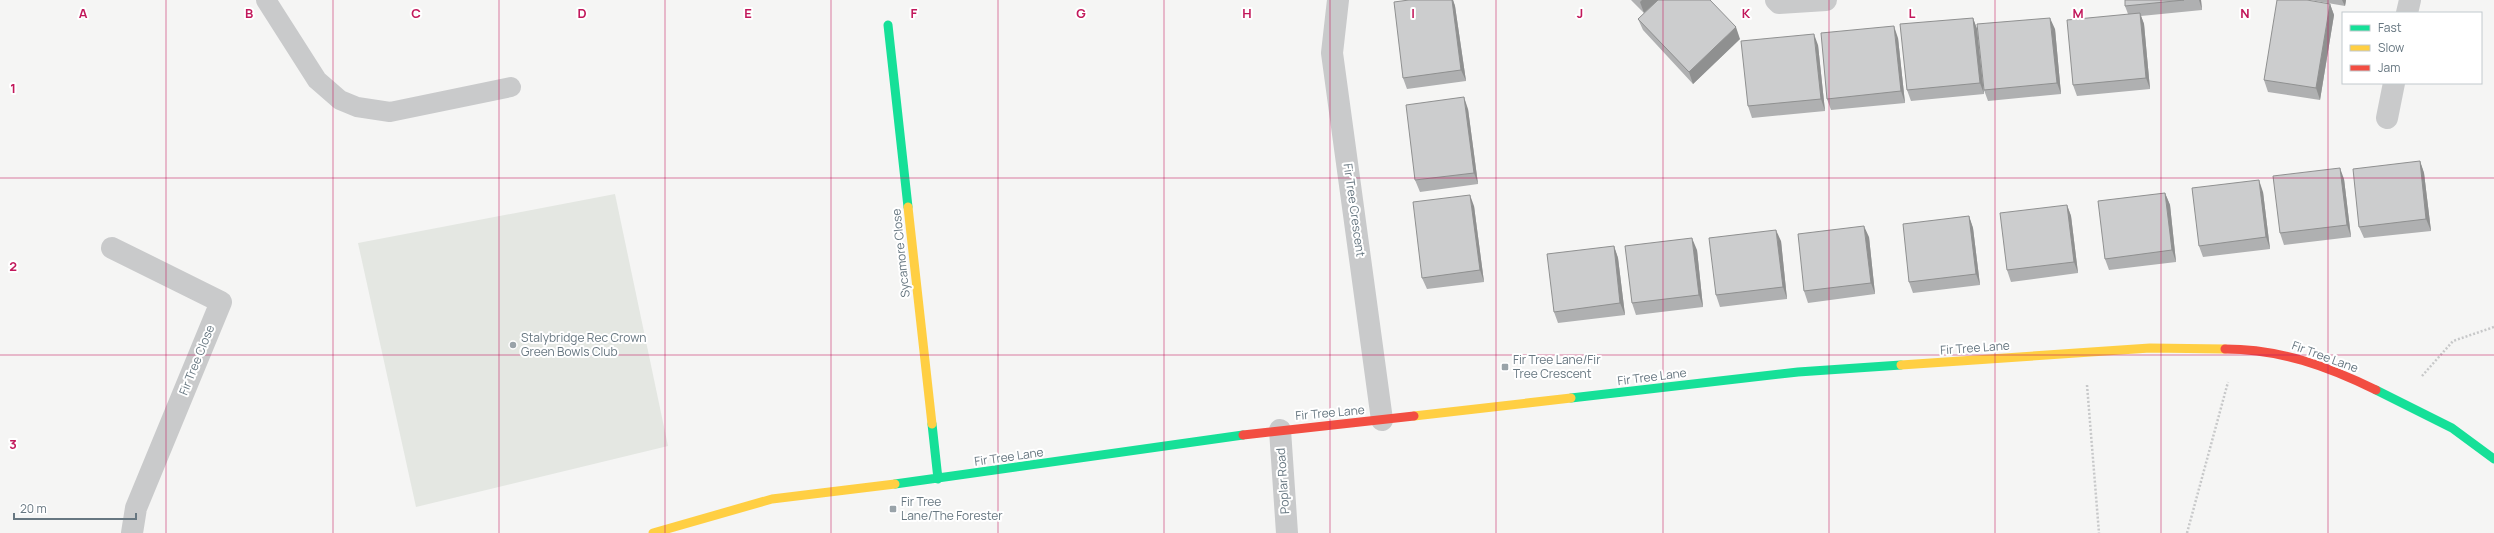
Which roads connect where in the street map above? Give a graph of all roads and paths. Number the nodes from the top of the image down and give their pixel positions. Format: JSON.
{"nodes":[{"id":1,"x":266,"y":0,"type":"edge"},
{"id":2,"x":1338,"y":0,"type":"edge"},
{"id":3,"x":1776,"y":0,"type":"edge"},
{"id":4,"x":1826,"y":0,"type":"edge"},
{"id":5,"x":2410,"y":0,"type":"edge"},
{"id":6,"x":2407,"y":12,"type":"edge"},
{"id":7,"x":888,"y":25,"type":"dead end"},
{"id":8,"x":2394,"y":84,"type":"edge"},
{"id":9,"x":511,"y":87,"type":"dead end"},
{"id":10,"x":2387,"y":118,"type":"dead end"},
{"id":11,"x":112,"y":248,"type":"dead end"},
{"id":12,"x":2494,"y":327,"type":"edge"},
{"id":13,"x":2236,"y":349,"type":"junction"},
{"id":14,"x":2085,"y":353,"type":"junction"},
{"id":15,"x":2400,"y":402,"type":"junction"},
{"id":16,"x":1382,"y":420,"type":"junction"},
{"id":17,"x":1280,"y":430,"type":"junction"},
{"id":18,"x":2494,"y":459,"type":"edge"},
{"id":19,"x":938,"y":479,"type":"junction"},
{"id":20,"x":685,"y":528,"type":"edge"},
{"id":21,"x":132,"y":533,"type":"edge"},
{"id":22,"x":652,"y":533,"type":"edge"},
{"id":23,"x":1287,"y":533,"type":"edge"},
{"id":24,"x":2099,"y":533,"type":"edge"},
{"id":25,"x":2187,"y":533,"type":"edge"}],
"edges":[{"from":1,"to":9,"type":"lane"},
{"from":2,"to":16,"type":"street","name":"Fir Tree Crescent"},
{"from":3,"to":4,"type":"street"},
{"from":5,"to":6,"type":"street"},
{"from":7,"to":19,"type":"street","name":"Sycamore Close"},
{"from":8,"to":10,"type":"street"},
{"from":11,"to":21,"type":"street","name":"Fir Tree Close"},
{"from":12,"to":15,"type":"path"},
{"from":13,"to":14,"type":"street","name":"Fir Tree Lane"},
{"from":13,"to":15,"type":"street","name":"Fir Tree Lane"},
{"from":13,"to":25,"type":"path"},
{"from":14,"to":16,"type":"street","name":"Fir Tree Lane"},
{"from":14,"to":24,"type":"path"},
{"from":15,"to":18,"type":"street","name":"Fir Tree Lane"},
{"from":16,"to":17,"type":"street","name":"Fir Tree Lane"},
{"from":17,"to":19,"type":"street","name":"Fir Tree Lane"},
{"from":17,"to":23,"type":"street","name":"Poplar Road"},
{"from":19,"to":20,"type":"street","name":"Fir Tree Lane"},
{"from":20,"to":22,"type":"street","name":"Fir Tree Lane"}]}
